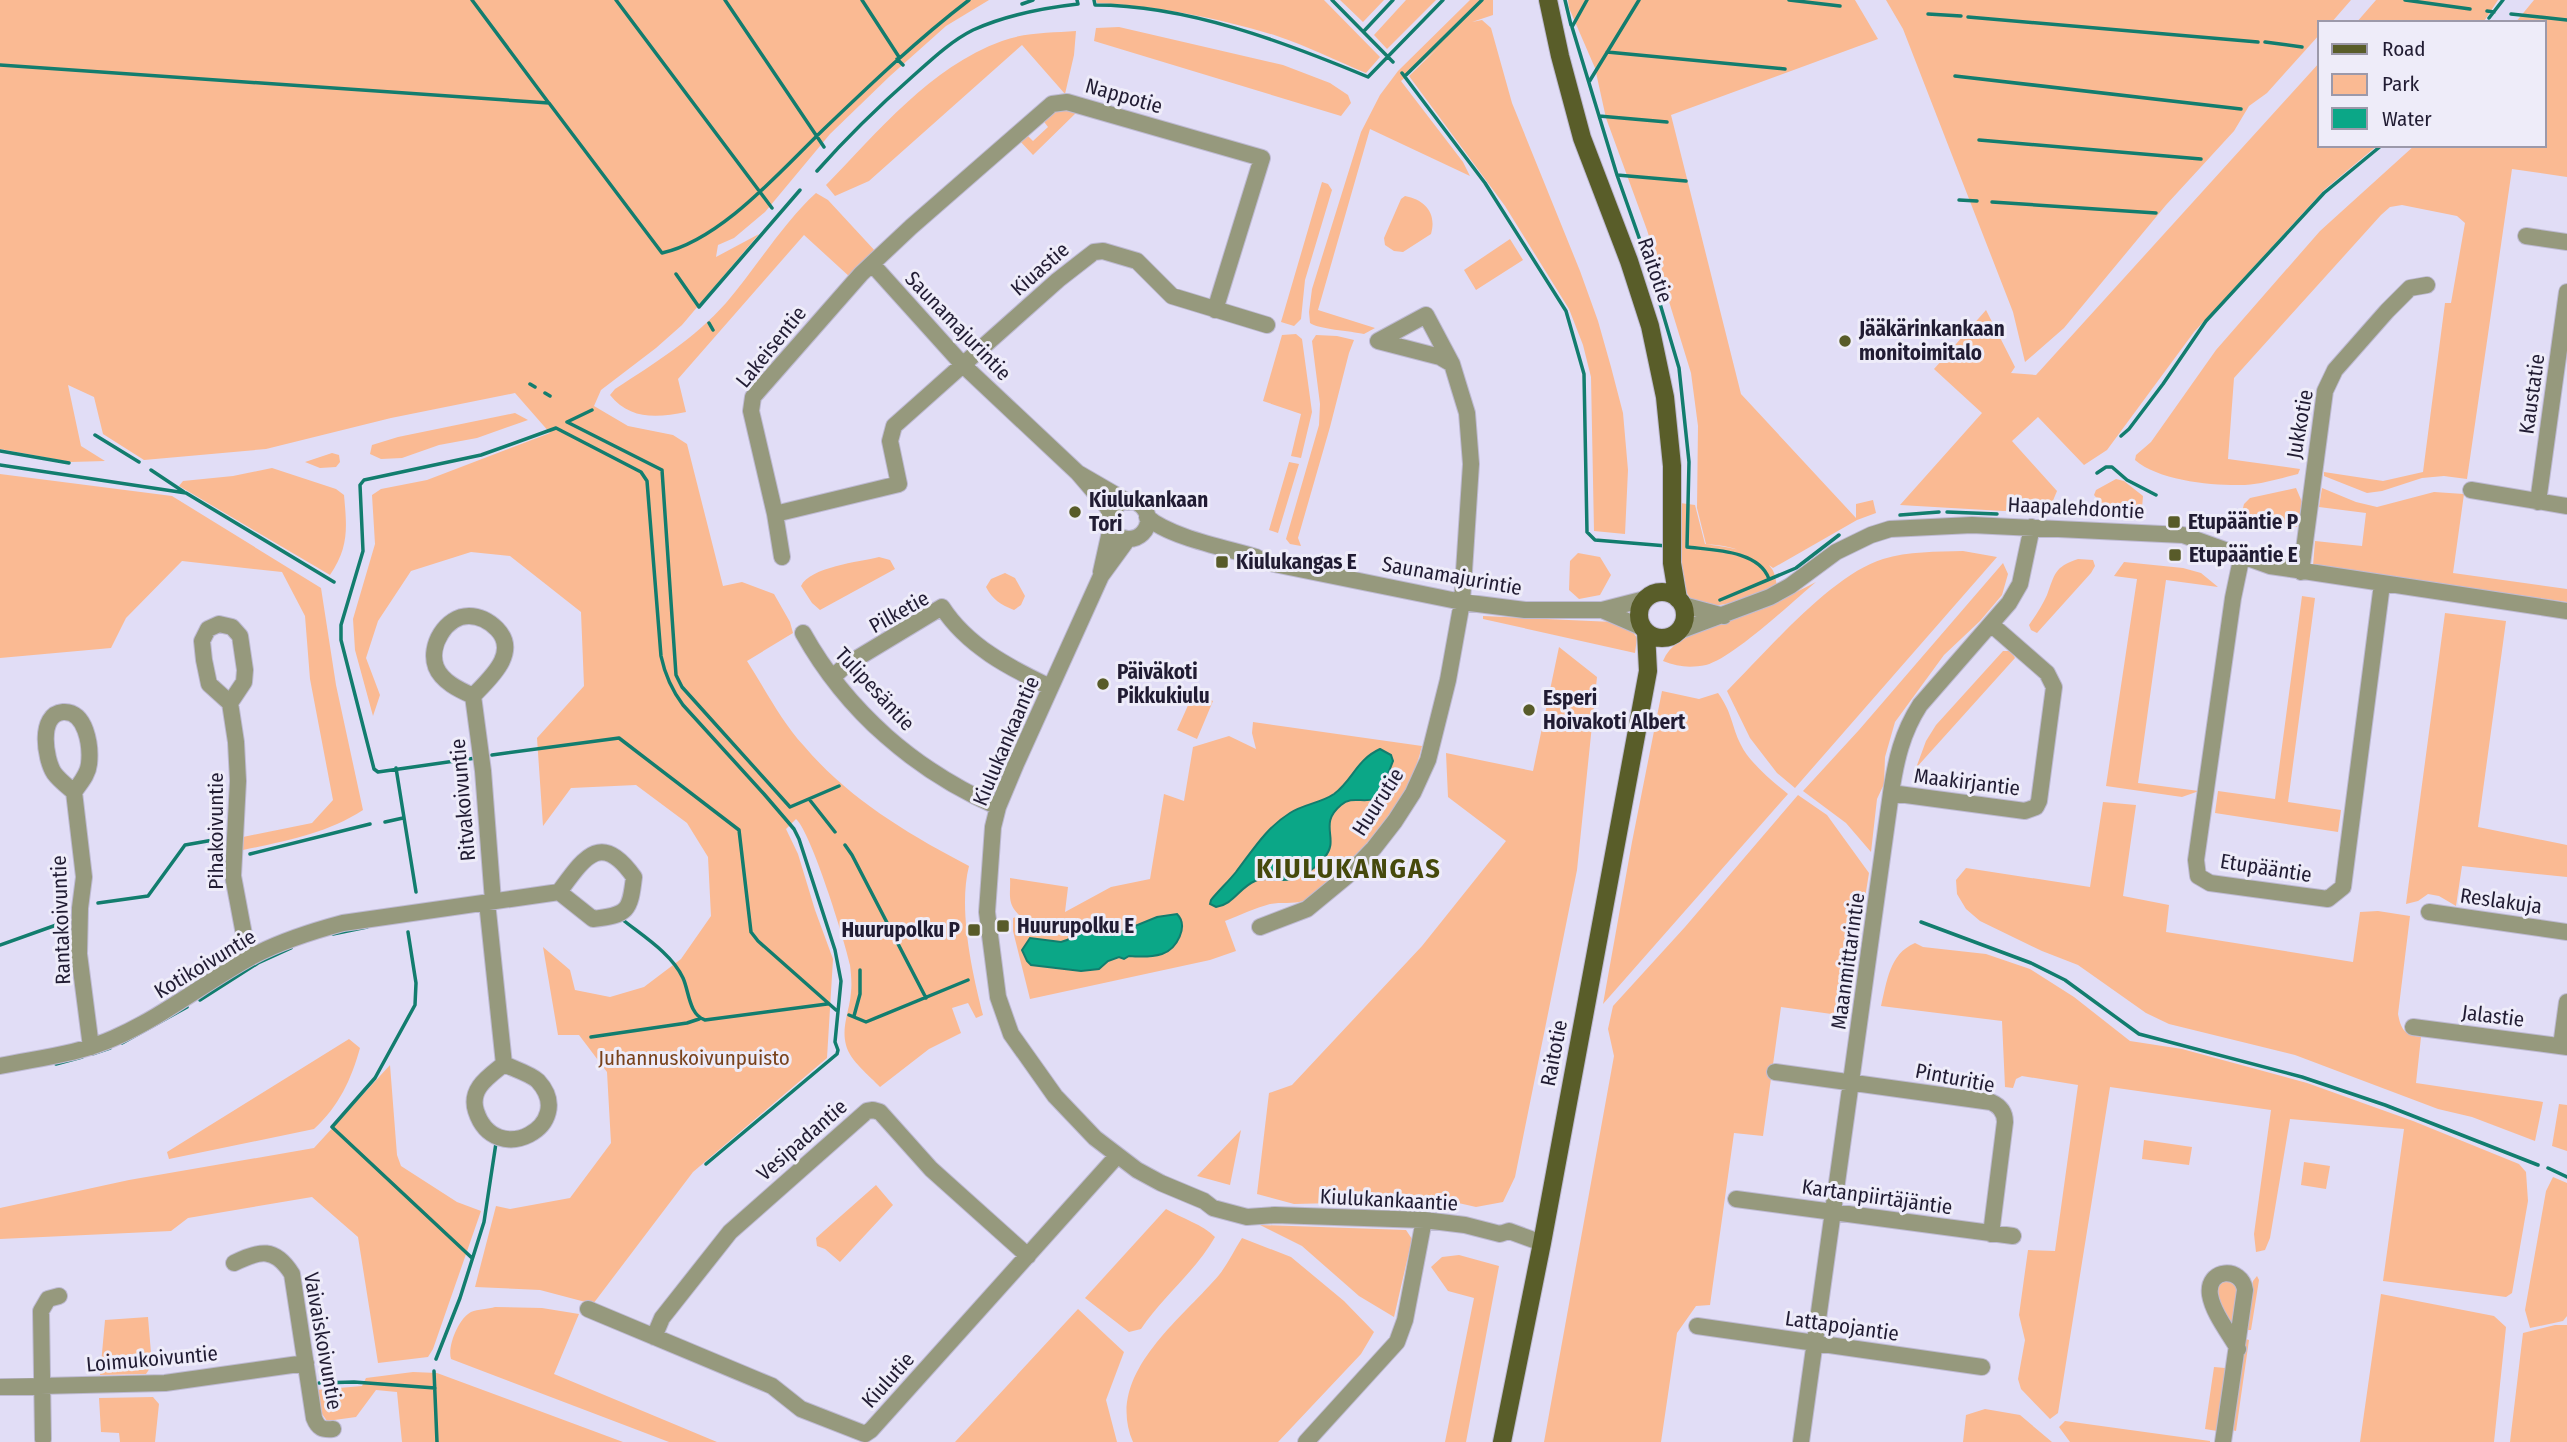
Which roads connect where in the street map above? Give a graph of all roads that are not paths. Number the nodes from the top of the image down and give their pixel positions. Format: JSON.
{"nodes":[{"id":1,"x":1548,"y":0,"type":"edge"},
{"id":2,"x":2526,"y":236,"type":"dead end"},
{"id":3,"x":2567,"y":242,"type":"edge"},
{"id":4,"x":872,"y":264,"type":"junction"},
{"id":5,"x":2427,"y":285,"type":"dead end"},
{"id":6,"x":2567,"y":292,"type":"edge"},
{"id":7,"x":1216,"y":310,"type":"junction"},
{"id":8,"x":1267,"y":325,"type":"dead end"},
{"id":9,"x":1452,"y":364,"type":"dead end"},
{"id":10,"x":964,"y":365,"type":"junction"},
{"id":11,"x":2562,"y":374,"type":"edge"},
{"id":12,"x":1078,"y":473,"type":"junction"},
{"id":13,"x":2472,"y":491,"type":"dead end"},
{"id":14,"x":1128,"y":502,"type":"junction"},
{"id":15,"x":2538,"y":502,"type":"junction"},
{"id":16,"x":2567,"y":506,"type":"edge"},
{"id":17,"x":775,"y":514,"type":"junction"},
{"id":18,"x":1147,"y":517,"type":"junction"},
{"id":19,"x":1111,"y":522,"type":"junction"},
{"id":20,"x":2032,"y":527,"type":"junction"},
{"id":21,"x":1134,"y":537,"type":"junction"},
{"id":22,"x":1189,"y":538,"type":"junction"},
{"id":23,"x":2242,"y":555,"type":"junction"},
{"id":24,"x":782,"y":557,"type":"dead end"},
{"id":25,"x":1672,"y":563,"type":"junction"},
{"id":26,"x":2301,"y":572,"type":"junction"},
{"id":27,"x":1101,"y":576,"type":"junction"},
{"id":28,"x":2382,"y":584,"type":"junction"},
{"id":29,"x":1651,"y":595,"type":"junction"},
{"id":30,"x":1462,"y":602,"type":"junction"},
{"id":31,"x":1680,"y":602,"type":"junction"},
{"id":32,"x":1601,"y":610,"type":"junction"},
{"id":33,"x":2567,"y":611,"type":"edge"},
{"id":34,"x":1724,"y":616,"type":"junction"},
{"id":35,"x":1993,"y":625,"type":"junction"},
{"id":36,"x":1644,"y":629,"type":"junction"},
{"id":37,"x":803,"y":633,"type":"dead end"},
{"id":38,"x":1672,"y":634,"type":"junction"},
{"id":39,"x":1648,"y":671,"type":"junction"},
{"id":40,"x":834,"y":677,"type":"junction"},
{"id":41,"x":1050,"y":687,"type":"junction"},
{"id":42,"x":473,"y":696,"type":"junction"},
{"id":43,"x":230,"y":703,"type":"dead end"},
{"id":44,"x":74,"y":792,"type":"dead end"},
{"id":45,"x":1891,"y":793,"type":"junction"},
{"id":46,"x":998,"y":807,"type":"junction"},
{"id":47,"x":559,"y":892,"type":"junction"},
{"id":48,"x":490,"y":902,"type":"junction"},
{"id":49,"x":2430,"y":912,"type":"dead end"},
{"id":50,"x":1260,"y":927,"type":"dead end"},
{"id":51,"x":2567,"y":932,"type":"edge"},
{"id":52,"x":253,"y":956,"type":"junction"},
{"id":53,"x":2567,"y":1002,"type":"edge"},
{"id":54,"x":2413,"y":1027,"type":"dead end"},
{"id":55,"x":91,"y":1047,"type":"junction"},
{"id":56,"x":2564,"y":1047,"type":"edge"},
{"id":57,"x":504,"y":1064,"type":"junction"},
{"id":58,"x":0,"y":1066,"type":"edge"},
{"id":59,"x":1775,"y":1072,"type":"dead end"},
{"id":60,"x":1852,"y":1083,"type":"junction"},
{"id":61,"x":1117,"y":1156,"type":"junction"},
{"id":62,"x":1736,"y":1199,"type":"dead end"},
{"id":63,"x":1833,"y":1213,"type":"junction"},
{"id":64,"x":1424,"y":1220,"type":"junction"},
{"id":65,"x":1991,"y":1234,"type":"junction"},
{"id":66,"x":2013,"y":1236,"type":"dead end"},
{"id":67,"x":1541,"y":1248,"type":"junction"},
{"id":68,"x":1028,"y":1256,"type":"junction"},
{"id":69,"x":234,"y":1263,"type":"dead end"},
{"id":70,"x":59,"y":1296,"type":"dead end"},
{"id":71,"x":588,"y":1309,"type":"dead end"},
{"id":72,"x":1697,"y":1326,"type":"dead end"},
{"id":73,"x":653,"y":1337,"type":"junction"},
{"id":74,"x":1815,"y":1343,"type":"junction"},
{"id":75,"x":2238,"y":1349,"type":"dead end"},
{"id":76,"x":306,"y":1363,"type":"junction"},
{"id":77,"x":1982,"y":1367,"type":"dead end"},
{"id":78,"x":0,"y":1387,"type":"edge"},
{"id":79,"x":41,"y":1387,"type":"junction"},
{"id":80,"x":333,"y":1429,"type":"dead end"},
{"id":81,"x":43,"y":1440,"type":"dead end"},
{"id":82,"x":1306,"y":1442,"type":"edge"},
{"id":83,"x":1502,"y":1442,"type":"edge"},
{"id":84,"x":1801,"y":1442,"type":"edge"},
{"id":85,"x":2223,"y":1442,"type":"edge"}],
"edges":[{"from":1,"to":25,"type":"main road","name":"Raitotie"},
{"from":2,"to":3,"type":"street"},
{"from":4,"to":7,"type":"street","name":"Nappotie"},
{"from":4,"to":10,"type":"street","name":"Saunamajurintie"},
{"from":4,"to":17,"type":"street","name":"Lakeisentie"},
{"from":5,"to":26,"type":"street","name":"Jukkotie"},
{"from":6,"to":11,"type":"street","name":"Kaustatie"},
{"from":7,"to":8,"type":"street","name":"Kiuastie"},
{"from":7,"to":10,"type":"street","name":"Kiuastie"},
{"from":9,"to":30,"type":"street","name":"Huurutie"},
{"from":10,"to":12,"type":"street","name":"Saunamajurintie"},
{"from":10,"to":17,"type":"street"},
{"from":11,"to":15,"type":"street","name":"Kaustatie"},
{"from":12,"to":14,"type":"street","name":"Saunamajurintie"},
{"from":12,"to":19,"type":"street","name":"Saunamajurintie"},
{"from":13,"to":15,"type":"street"},
{"from":14,"to":18,"type":"street"},
{"from":14,"to":19,"type":"street"},
{"from":15,"to":16,"type":"street"},
{"from":17,"to":24,"type":"street","name":"Lakeisentie"},
{"from":18,"to":21,"type":"street"},
{"from":18,"to":22,"type":"street","name":"Saunamajurintie"},
{"from":19,"to":21,"type":"street"},
{"from":19,"to":27,"type":"street","name":"Kiulukankaantie"},
{"from":20,"to":23,"type":"street","name":"Haapalehdontie"},
{"from":20,"to":34,"type":"street","name":"Haapalehdontie"},
{"from":20,"to":35,"type":"street","name":"Maanmittarintie"},
{"from":21,"to":22,"type":"street","name":"Saunamajurintie"},
{"from":21,"to":27,"type":"street","name":"Kiulukankaantie"},
{"from":22,"to":30,"type":"street","name":"Saunamajurintie"},
{"from":23,"to":26,"type":"street","name":"Haapalehdontie"},
{"from":23,"to":28,"type":"street","name":"Etupääntie"},
{"from":25,"to":29,"type":"main road","name":"Raitotie"},
{"from":25,"to":31,"type":"main road","name":"Raitotie"},
{"from":26,"to":28,"type":"street","name":"Haapalehdontie"},
{"from":27,"to":41,"type":"street","name":"Kiulukankaantie"},
{"from":28,"to":33,"type":"street","name":"Haapalehdontie"},
{"from":29,"to":31,"type":"main road"},
{"from":29,"to":32,"type":"street","name":"Saunamajurintie"},
{"from":29,"to":36,"type":"main road","name":"Raitotie"},
{"from":30,"to":32,"type":"street","name":"Saunamajurintie"},
{"from":30,"to":50,"type":"street","name":"Huurutie"},
{"from":31,"to":34,"type":"street"},
{"from":31,"to":38,"type":"main road"},
{"from":32,"to":36,"type":"street","name":"Saunamajurintie"},
{"from":34,"to":38,"type":"street","name":"Haapalehdontie"},
{"from":35,"to":45,"type":"street","name":"Maanmittarintie"},
{"from":35,"to":45,"type":"street","name":"Maakirjantie"},
{"from":36,"to":38,"type":"main road"},
{"from":36,"to":39,"type":"main road","name":"Raitotie"},
{"from":37,"to":40,"type":"street","name":"Tulipesäntie"},
{"from":38,"to":39,"type":"main road","name":"Raitotie"},
{"from":39,"to":67,"type":"main road","name":"Raitotie"},
{"from":40,"to":41,"type":"street","name":"Pilketie"},
{"from":40,"to":46,"type":"street","name":"Tulipesäntie"},
{"from":41,"to":46,"type":"street","name":"Kiulukankaantie"},
{"from":42,"to":42,"type":"street"},
{"from":42,"to":48,"type":"street","name":"Ritvakoivuntie"},
{"from":43,"to":52,"type":"street","name":"Pihakoivuntie"},
{"from":44,"to":55,"type":"street","name":"Rantakoivuntie"},
{"from":45,"to":60,"type":"street","name":"Maanmittarintie"},
{"from":46,"to":61,"type":"street","name":"Kiulukankaantie"},
{"from":47,"to":47,"type":"street"},
{"from":47,"to":48,"type":"street","name":"Kotikoivuntie"},
{"from":48,"to":52,"type":"street","name":"Kotikoivuntie"},
{"from":48,"to":57,"type":"street","name":"Ritvakoivuntie"},
{"from":49,"to":51,"type":"street","name":"Reslakuja"},
{"from":52,"to":55,"type":"street","name":"Kotikoivuntie"},
{"from":53,"to":56,"type":"street"},
{"from":54,"to":56,"type":"street","name":"Jalastie"},
{"from":55,"to":58,"type":"street","name":"Kotikoivuntie"},
{"from":57,"to":57,"type":"street"},
{"from":59,"to":60,"type":"street","name":"Pinturitie"},
{"from":60,"to":63,"type":"street","name":"Maanmittarintie"},
{"from":60,"to":65,"type":"street","name":"Pinturitie"},
{"from":61,"to":64,"type":"street","name":"Kiulukankaantie"},
{"from":61,"to":68,"type":"street","name":"Kiulutie"},
{"from":62,"to":63,"type":"street","name":"Kartanpiirtäjäntie"},
{"from":63,"to":65,"type":"street","name":"Kartanpiirtäjäntie"},
{"from":63,"to":74,"type":"street","name":"Maanmittarintie"},
{"from":64,"to":67,"type":"street","name":"Kiulukankaantie"},
{"from":64,"to":82,"type":"street"},
{"from":65,"to":66,"type":"street","name":"Kartanpiirtäjäntie"},
{"from":67,"to":83,"type":"main road","name":"Raitotie"},
{"from":68,"to":73,"type":"street","name":"Kiulutie"},
{"from":68,"to":73,"type":"street","name":"Vesipadantie"},
{"from":69,"to":76,"type":"street","name":"Vaivaiskoivuntie"},
{"from":70,"to":79,"type":"street"},
{"from":71,"to":73,"type":"street","name":"Kiulutie"},
{"from":72,"to":74,"type":"street","name":"Lattapojantie"},
{"from":74,"to":77,"type":"street","name":"Lattapojantie"},
{"from":74,"to":84,"type":"street","name":"Maanmittarintie"},
{"from":75,"to":85,"type":"street"},
{"from":76,"to":79,"type":"street","name":"Loimukoivuntie"},
{"from":76,"to":80,"type":"street","name":"Vaivaiskoivuntie"},
{"from":78,"to":79,"type":"street","name":"Loimukoivuntie"},
{"from":79,"to":81,"type":"street"}]}
